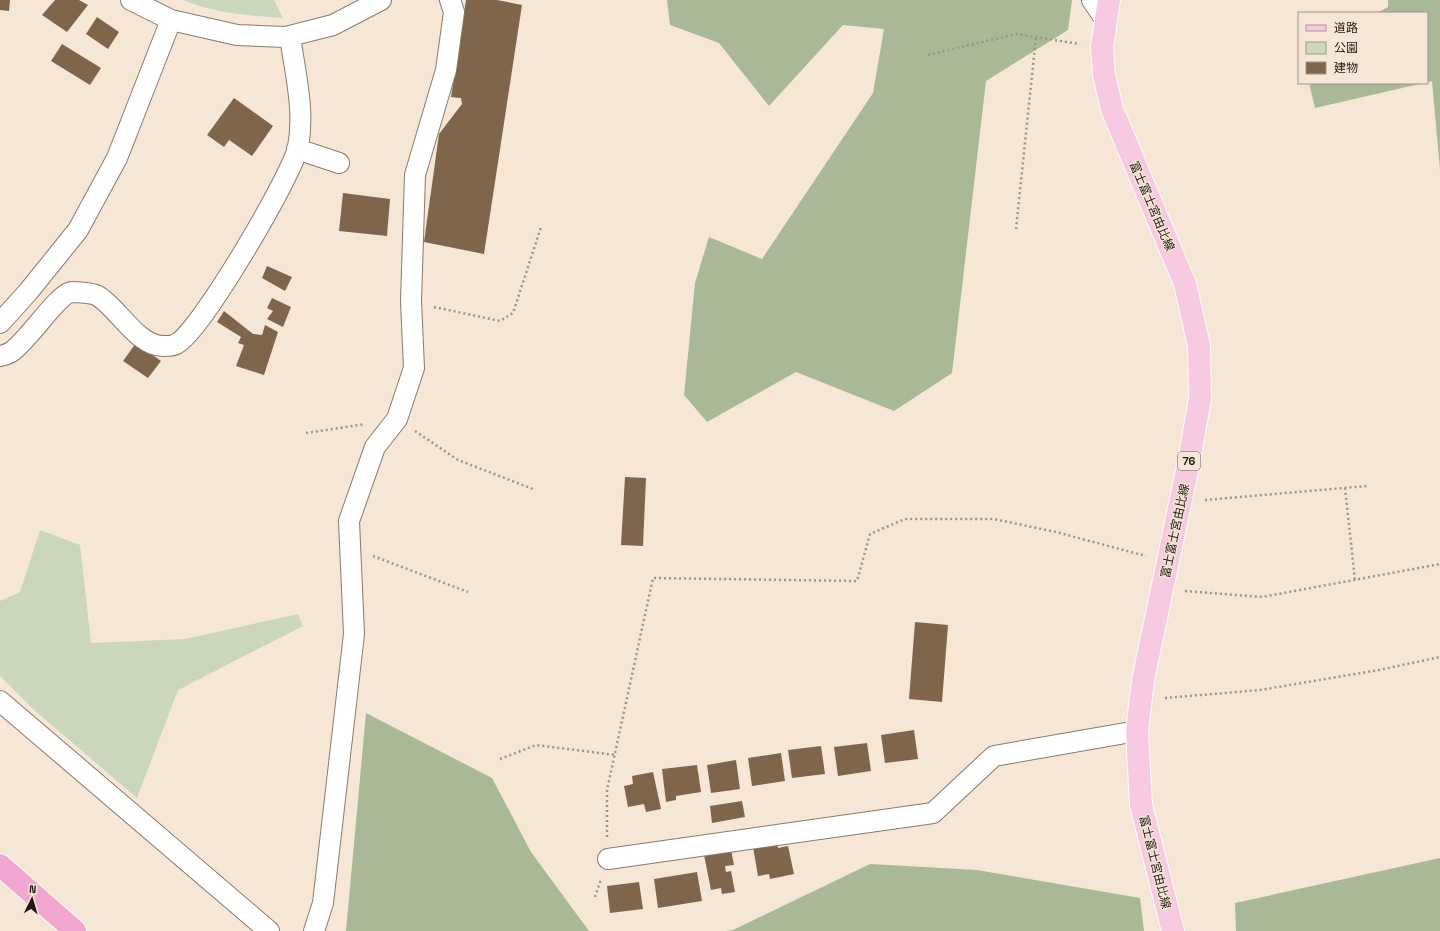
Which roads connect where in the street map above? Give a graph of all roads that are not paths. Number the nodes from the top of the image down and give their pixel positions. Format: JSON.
{"nodes":[{"id":1,"x":132,"y":0,"type":"edge"},
{"id":2,"x":381,"y":0,"type":"edge"},
{"id":3,"x":450,"y":0,"type":"edge"},
{"id":4,"x":1092,"y":0,"type":"edge"},
{"id":5,"x":1107,"y":9,"type":"edge"},
{"id":6,"x":171,"y":20,"type":"junction"},
{"id":7,"x":290,"y":36,"type":"junction"},
{"id":8,"x":297,"y":149,"type":"junction"},
{"id":9,"x":339,"y":163,"type":"dead end"},
{"id":10,"x":0,"y":323,"type":"edge"},
{"id":11,"x":0,"y":356,"type":"edge"},
{"id":12,"x":0,"y":701,"type":"edge"},
{"id":13,"x":1137,"y":731,"type":"junction"},
{"id":14,"x":608,"y":859,"type":"road end"},
{"id":15,"x":0,"y":865,"type":"edge"},
{"id":16,"x":75,"y":931,"type":"edge"},
{"id":17,"x":270,"y":931,"type":"edge"},
{"id":18,"x":314,"y":931,"type":"edge"},
{"id":19,"x":1173,"y":931,"type":"edge"}],
"edges":[{"from":1,"to":6,"type":"street"},
{"from":2,"to":7,"type":"street"},
{"from":3,"to":18,"type":"street"},
{"from":4,"to":5,"type":"street"},
{"from":5,"to":13,"type":"main road","name":"富士富士宮由比線","number":"76"},
{"from":6,"to":7,"type":"street"},
{"from":6,"to":10,"type":"street"},
{"from":7,"to":8,"type":"street"},
{"from":8,"to":9,"type":"street"},
{"from":8,"to":11,"type":"street"},
{"from":12,"to":17,"type":"street"},
{"from":13,"to":14,"type":"street"},
{"from":13,"to":19,"type":"main road","name":"富士富士宮由比線","number":"76"},
{"from":15,"to":16,"type":"highway"}]}
